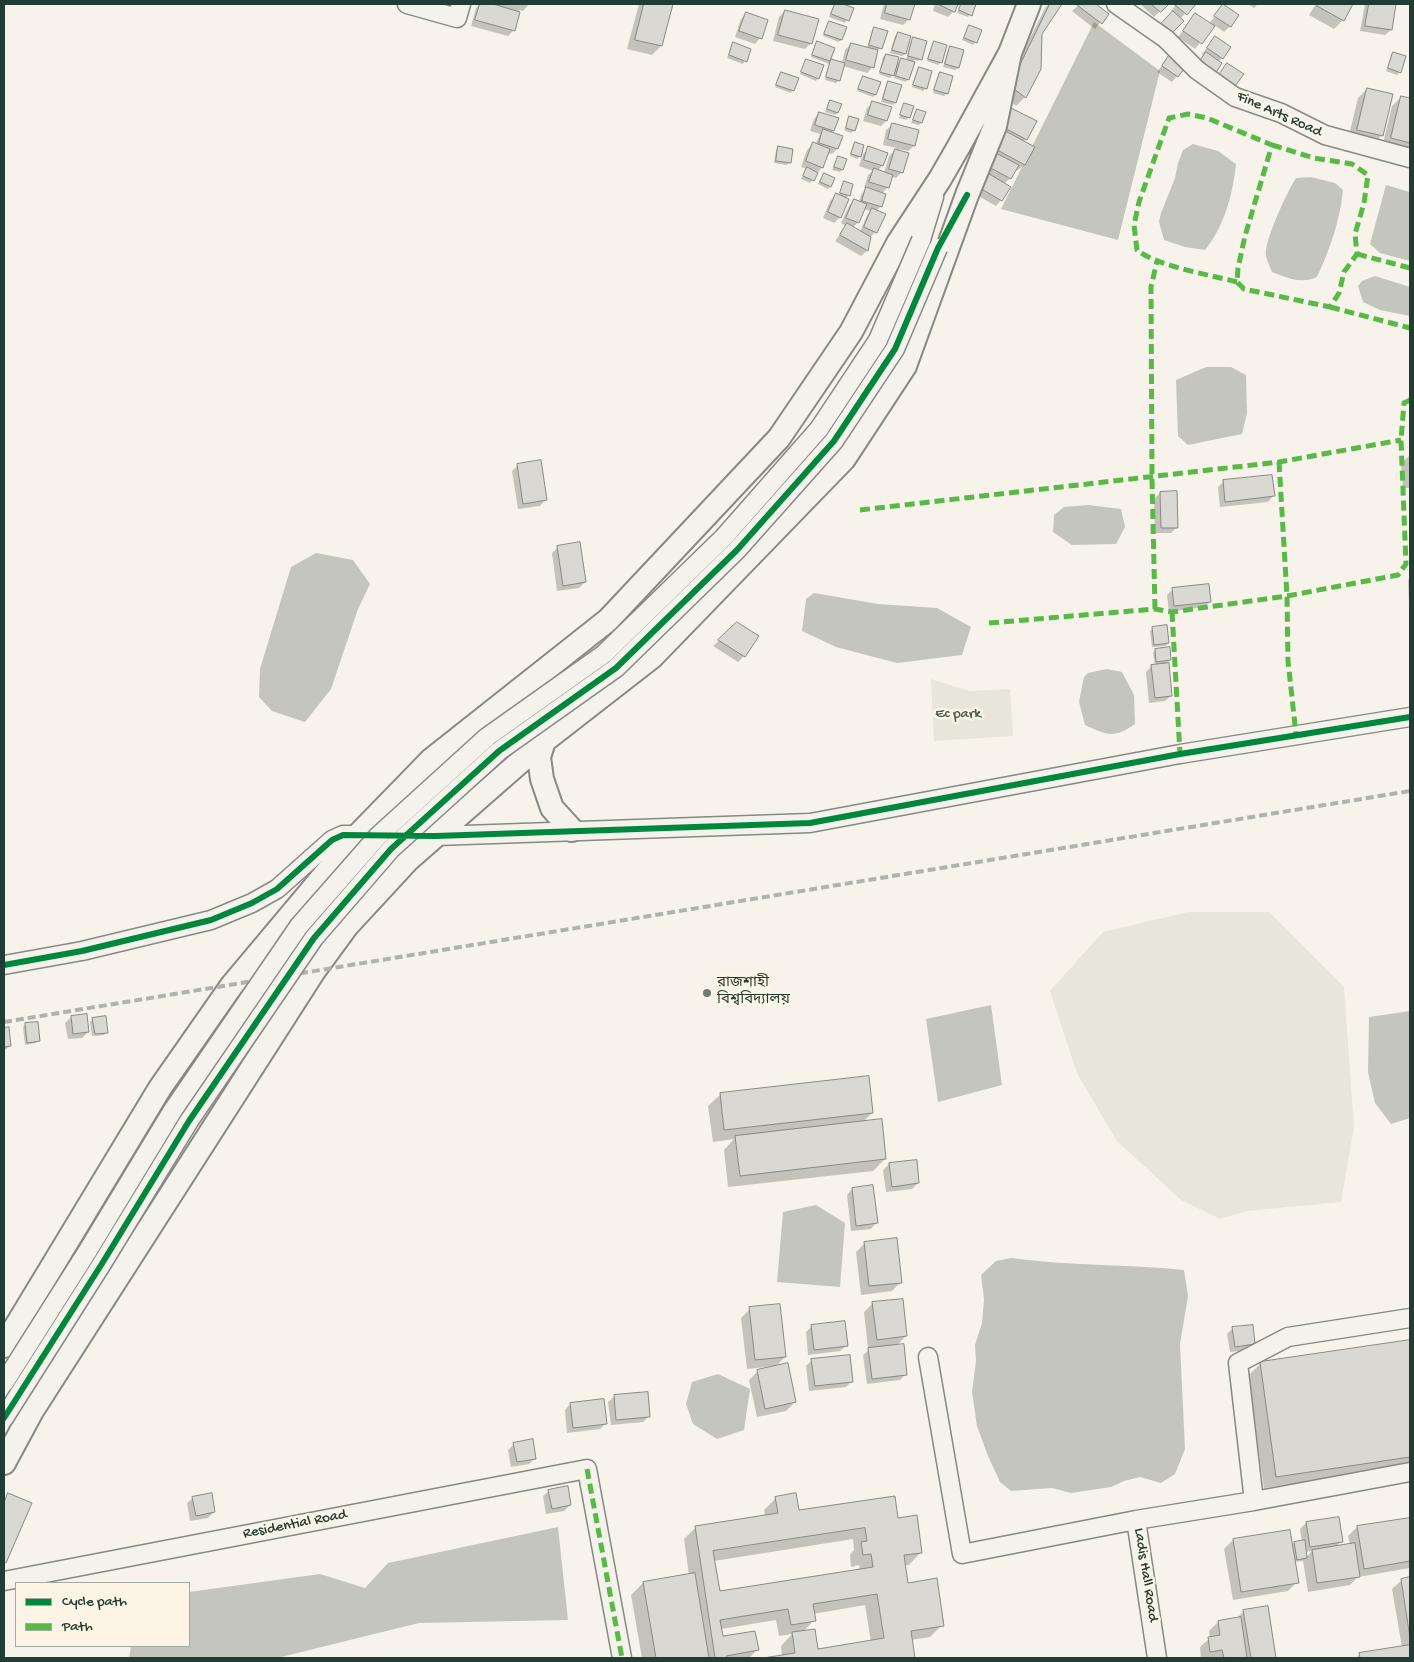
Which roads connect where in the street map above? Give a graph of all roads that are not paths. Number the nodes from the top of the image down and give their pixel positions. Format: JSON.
{"nodes":[{"id":1,"x":407,"y":4,"type":"edge"},
{"id":2,"x":460,"y":4,"type":"edge"},
{"id":3,"x":1029,"y":4,"type":"edge"},
{"id":4,"x":1116,"y":4,"type":"edge"},
{"id":5,"x":1010,"y":53,"type":"junction"},
{"id":6,"x":1410,"y":158,"type":"edge"},
{"id":7,"x":940,"y":179,"type":"junction"},
{"id":8,"x":967,"y":195,"type":"junction"},
{"id":9,"x":1410,"y":717,"type":"edge"},
{"id":10,"x":544,"y":741,"type":"junction"},
{"id":11,"x":572,"y":830,"type":"junction"},
{"id":12,"x":357,"y":836,"type":"junction"},
{"id":13,"x":436,"y":836,"type":"junction"},
{"id":14,"x":4,"y":965,"type":"edge"},
{"id":15,"x":1410,"y":1318,"type":"edge"},
{"id":16,"x":4,"y":1346,"type":"edge"},
{"id":17,"x":928,"y":1357,"type":"dead end"},
{"id":18,"x":4,"y":1383,"type":"edge"},
{"id":19,"x":4,"y":1418,"type":"edge"},
{"id":20,"x":4,"y":1463,"type":"edge"},
{"id":21,"x":1410,"y":1472,"type":"edge"},
{"id":22,"x":1254,"y":1501,"type":"junction"},
{"id":23,"x":1136,"y":1520,"type":"junction"},
{"id":24,"x":4,"y":1581,"type":"edge"},
{"id":25,"x":622,"y":1658,"type":"edge"},
{"id":26,"x":1157,"y":1658,"type":"edge"}],
"edges":[{"from":1,"to":2,"type":"street"},
{"from":3,"to":5,"type":"main road"},
{"from":4,"to":6,"type":"street","name":"Fine Arts Road"},
{"from":5,"to":7,"type":"main road"},
{"from":5,"to":8,"type":"main road"},
{"from":7,"to":12,"type":"main road"},
{"from":7,"to":18,"type":"street","bridge":true},
{"from":8,"to":10,"type":"main road"},
{"from":8,"to":19,"type":"street","bridge":true},
{"from":9,"to":11,"type":"street"},
{"from":10,"to":11,"type":"main road"},
{"from":10,"to":13,"type":"main road"},
{"from":11,"to":13,"type":"street"},
{"from":12,"to":13,"type":"street"},
{"from":12,"to":14,"type":"street"},
{"from":12,"to":16,"type":"main road"},
{"from":13,"to":20,"type":"main road"},
{"from":15,"to":22,"type":"street"},
{"from":17,"to":23,"type":"street"},
{"from":21,"to":22,"type":"street","name":"Ladis Hall Road"},
{"from":22,"to":23,"type":"street","name":"Ladis Hall Road"},
{"from":23,"to":26,"type":"street","name":"Ladis Hall Road"},
{"from":24,"to":25,"type":"street","name":"Residential Road"}]}
